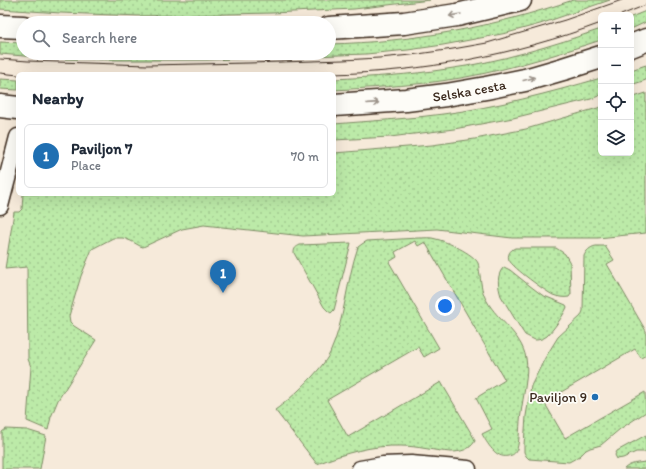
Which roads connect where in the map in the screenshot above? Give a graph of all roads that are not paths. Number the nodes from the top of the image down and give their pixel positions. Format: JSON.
{"nodes":[{"id":1,"x":520,"y":0,"type":"edge"},
{"id":2,"x":0,"y":26,"type":"edge"},
{"id":3,"x":16,"y":27,"type":"edge"},
{"id":4,"x":336,"y":28,"type":"edge"},
{"id":5,"x":646,"y":40,"type":"edge"},
{"id":6,"x":634,"y":45,"type":"edge"},
{"id":7,"x":598,"y":58,"type":"edge"},
{"id":8,"x":336,"y":105,"type":"edge"},
{"id":9,"x":0,"y":106,"type":"edge"},
{"id":10,"x":16,"y":108,"type":"edge"},
{"id":11,"x":16,"y":145,"type":"edge"},
{"id":12,"x":0,"y":206,"type":"edge"},
{"id":13,"x":360,"y":469,"type":"edge"},
{"id":14,"x":468,"y":469,"type":"edge"}],
"edges":[{"from":1,"to":4,"type":"main road","one_way":true},
{"from":2,"to":3,"type":"main road"},
{"from":5,"to":6,"type":"main road"},
{"from":8,"to":7,"type":"main road","name":"Selska cesta","one_way":true},
{"from":9,"to":10,"type":"main road"},
{"from":11,"to":12,"type":"street"},
{"from":13,"to":14,"type":"street"}]}
